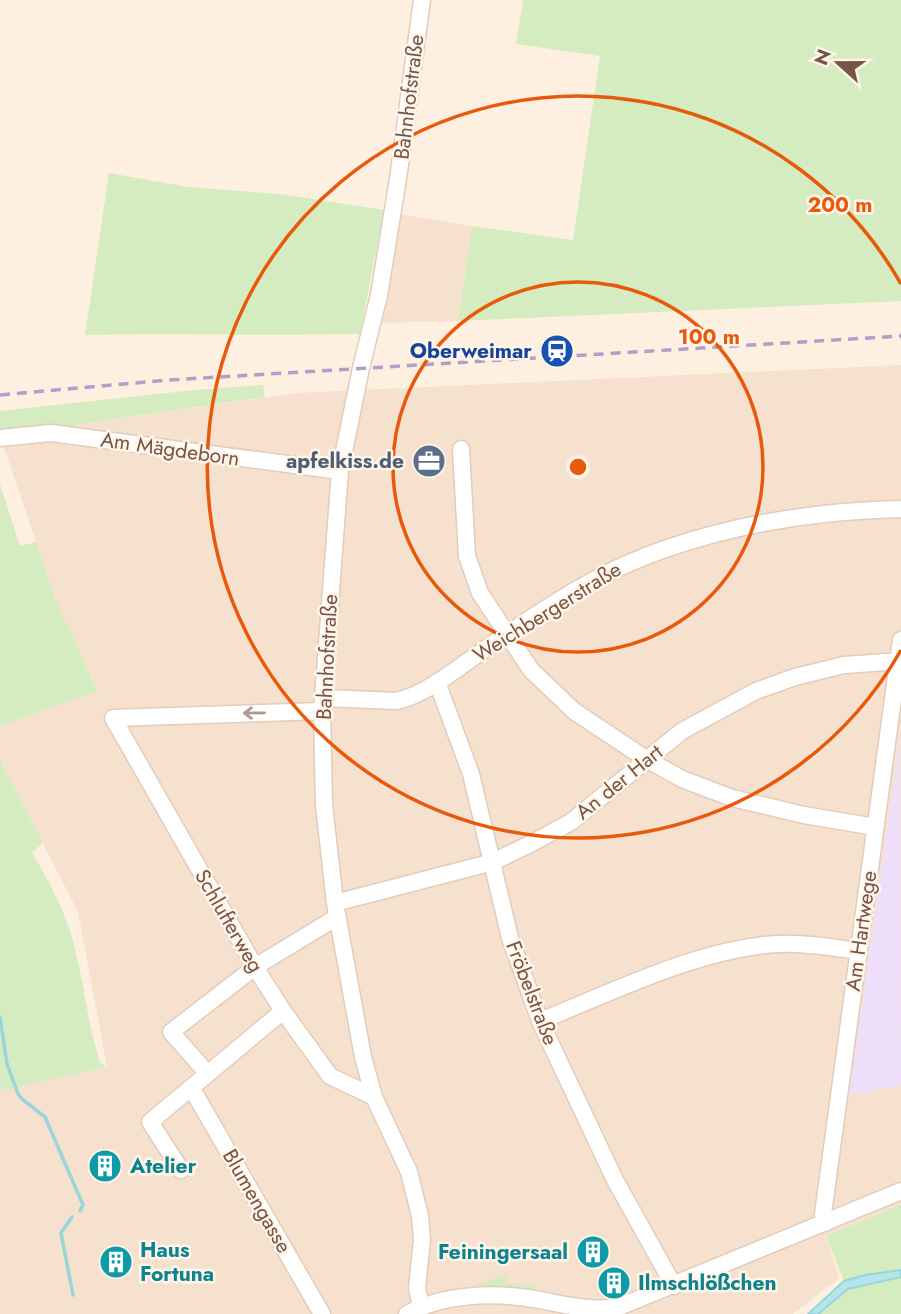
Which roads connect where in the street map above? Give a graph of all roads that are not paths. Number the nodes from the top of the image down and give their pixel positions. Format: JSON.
{"nodes":[{"id":1,"x":422,"y":0,"type":"edge"},
{"id":2,"x":0,"y":439,"type":"edge"},
{"id":3,"x":461,"y":449,"type":"dead end"},
{"id":4,"x":340,"y":471,"type":"junction"},
{"id":5,"x":901,"y":509,"type":"edge"},
{"id":6,"x":507,"y":635,"type":"junction"},
{"id":7,"x":901,"y":640,"type":"edge"},
{"id":8,"x":900,"y":661,"type":"edge"},
{"id":9,"x":437,"y":682,"type":"junction"},
{"id":10,"x":323,"y":705,"type":"junction"},
{"id":11,"x":113,"y":718,"type":"joint"},
{"id":12,"x":646,"y":759,"type":"junction"},
{"id":13,"x":875,"y":827,"type":"junction"},
{"id":14,"x":493,"y":862,"type":"junction"},
{"id":15,"x":336,"y":910,"type":"junction"},
{"id":16,"x":858,"y":951,"type":"junction"},
{"id":17,"x":255,"y":967,"type":"junction"},
{"id":18,"x":283,"y":1011,"type":"junction"},
{"id":19,"x":540,"y":1021,"type":"junction"},
{"id":20,"x":207,"y":1073,"type":"junction"},
{"id":21,"x":192,"y":1088,"type":"junction"},
{"id":22,"x":374,"y":1097,"type":"junction"},
{"id":23,"x":181,"y":1170,"type":"dead end"},
{"id":24,"x":901,"y":1191,"type":"edge"},
{"id":25,"x":825,"y":1223,"type":"junction"},
{"id":26,"x":674,"y":1286,"type":"junction"},
{"id":27,"x":414,"y":1310,"type":"edge"},
{"id":28,"x":322,"y":1314,"type":"edge"}],
"edges":[{"from":1,"to":4,"type":"street","name":"Bahnhofstraße"},
{"from":2,"to":4,"type":"street","name":"Am Mägdeborn"},
{"from":3,"to":6,"type":"street"},
{"from":4,"to":10,"type":"street","name":"Bahnhofstraße"},
{"from":5,"to":6,"type":"street","name":"Weichbergerstraße"},
{"from":6,"to":9,"type":"street","name":"Weichbergerstraße"},
{"from":6,"to":12,"type":"street"},
{"from":7,"to":8,"type":"street","name":"Am Hartwege"},
{"from":8,"to":12,"type":"street","name":"An der Hart"},
{"from":8,"to":13,"type":"street","name":"Am Hartwege"},
{"from":9,"to":10,"type":"street","name":"Weichbergerstraße"},
{"from":9,"to":14,"type":"street","name":"Fröbelstraße"},
{"from":10,"to":11,"type":"street","name":"Weichbergerstraße","one_way":true},
{"from":10,"to":15,"type":"street","name":"Bahnhofstraße"},
{"from":11,"to":17,"type":"street","name":"Schlufterweg"},
{"from":12,"to":13,"type":"street"},
{"from":12,"to":14,"type":"street","name":"An der Hart"},
{"from":13,"to":16,"type":"street","name":"Am Hartwege"},
{"from":14,"to":15,"type":"street","name":"An der Hart"},
{"from":14,"to":19,"type":"street","name":"Fröbelstraße"},
{"from":15,"to":17,"type":"street","name":"An der Hart"},
{"from":15,"to":22,"type":"street","name":"Bahnhofstraße"},
{"from":16,"to":19,"type":"street"},
{"from":16,"to":25,"type":"street","name":"Am Hartwege"},
{"from":17,"to":18,"type":"street","name":"Schlufterweg"},
{"from":17,"to":20,"type":"street","name":"An der Hart"},
{"from":18,"to":20,"type":"street"},
{"from":18,"to":22,"type":"street","name":"Schlufterweg"},
{"from":19,"to":26,"type":"street","name":"Fröbelstraße"},
{"from":20,"to":21,"type":"street"},
{"from":21,"to":23,"type":"street"},
{"from":21,"to":28,"type":"street","name":"Blumengasse"},
{"from":22,"to":27,"type":"street","name":"Bahnhofstraße"},
{"from":24,"to":25,"type":"street"},
{"from":25,"to":26,"type":"street"},
{"from":26,"to":27,"type":"street"}]}
